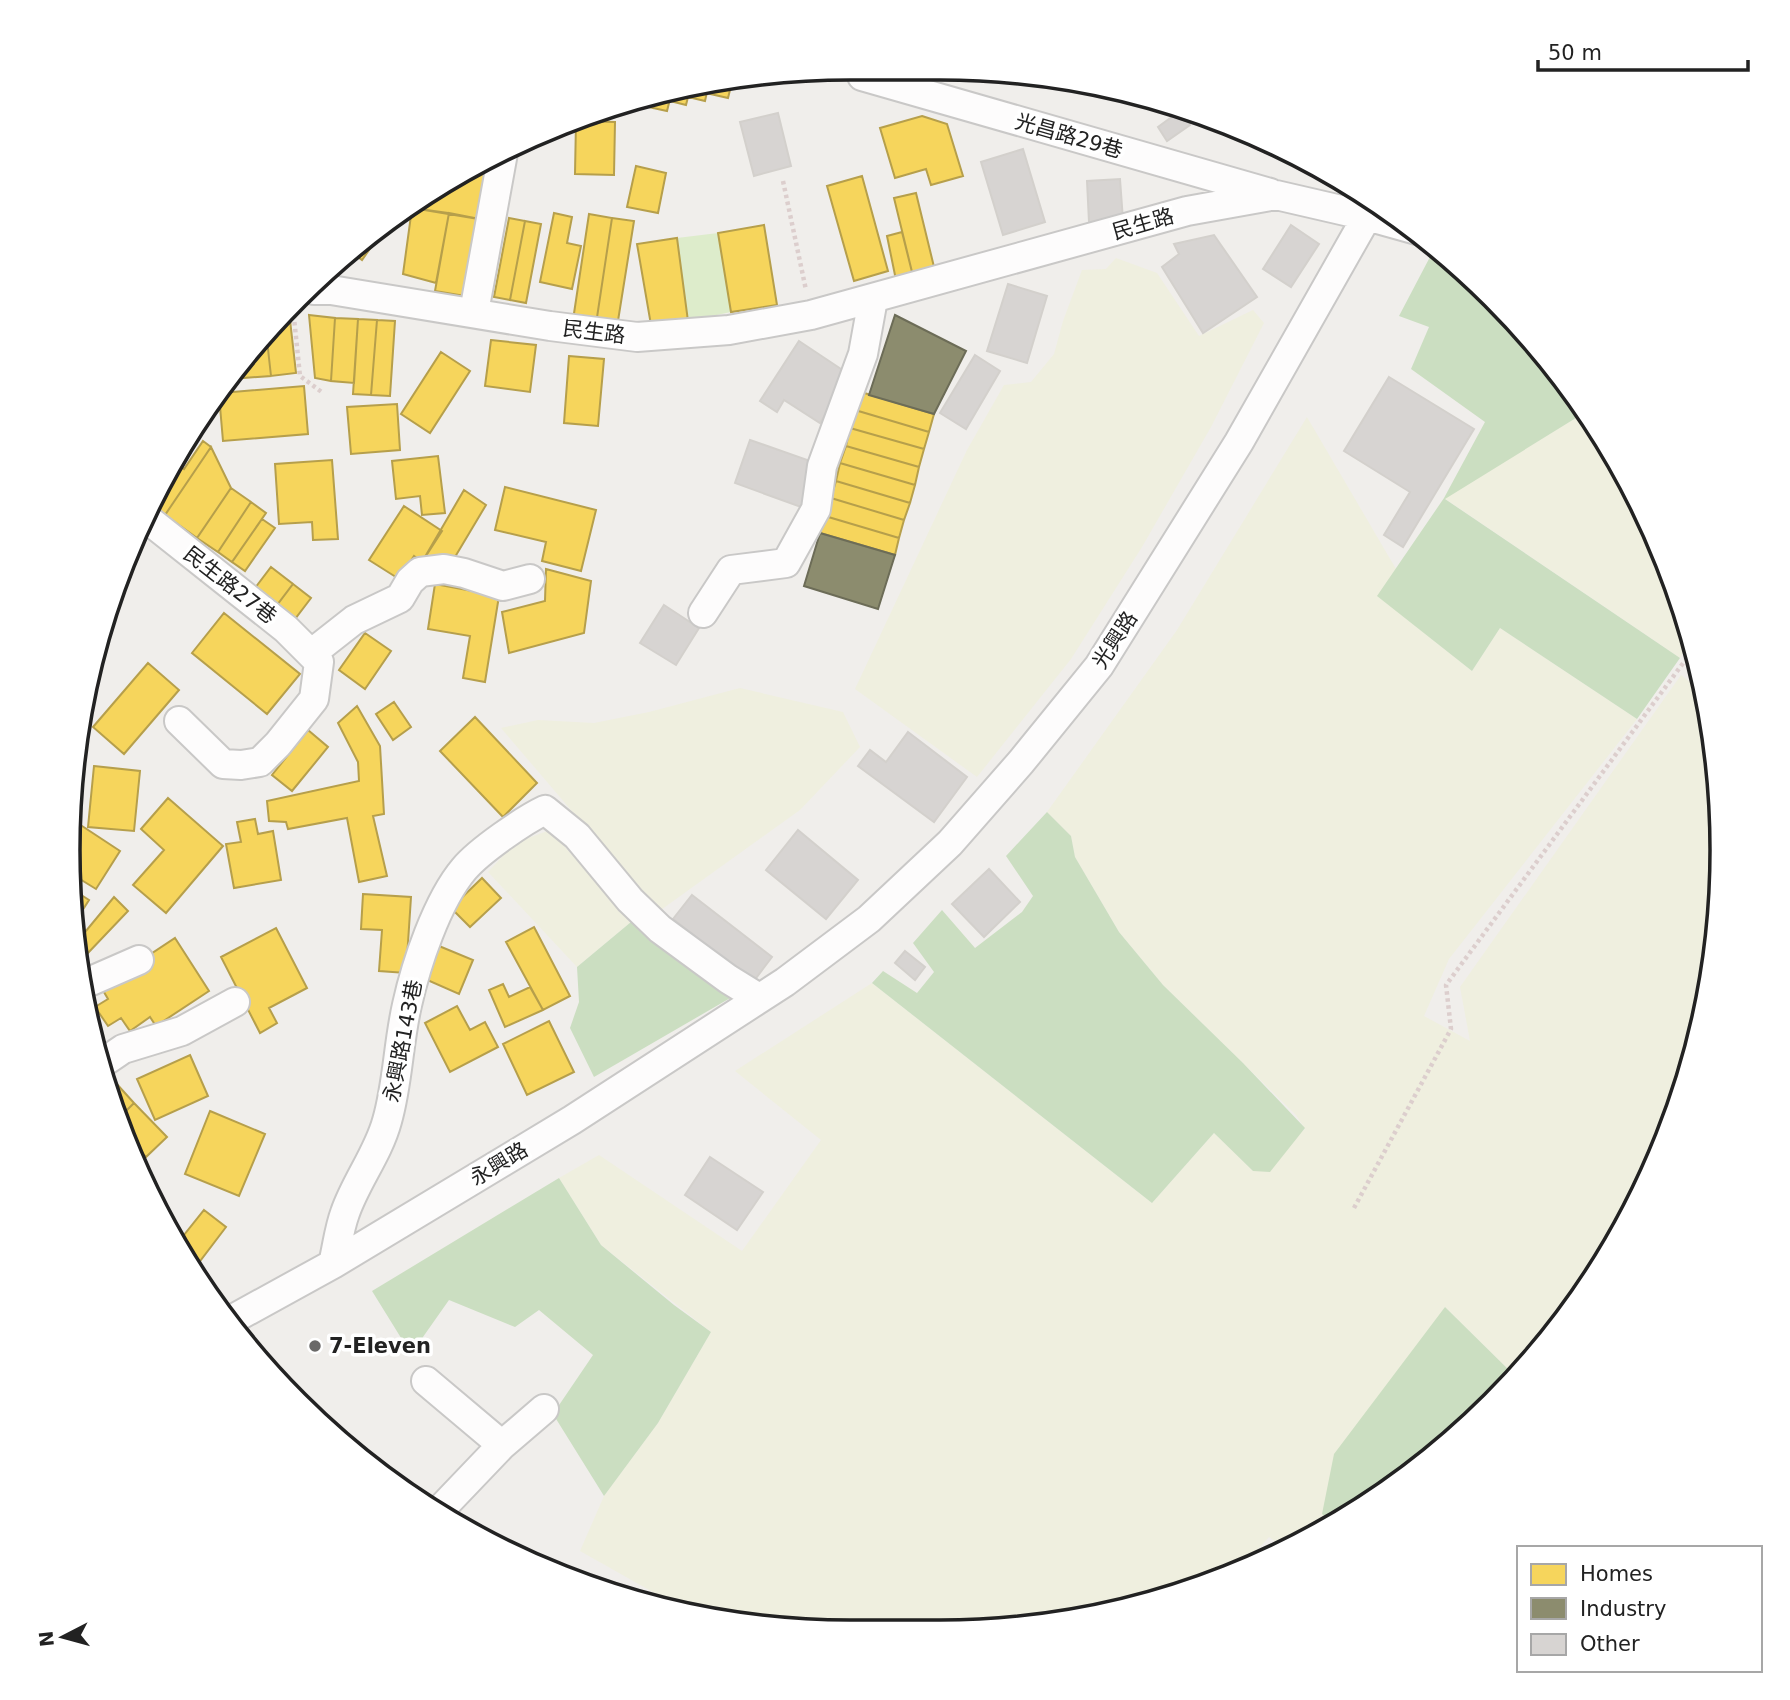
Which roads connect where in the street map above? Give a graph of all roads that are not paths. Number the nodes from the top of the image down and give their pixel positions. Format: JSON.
{"nodes":[{"id":1,"x":876,"y":80,"type":"edge"},
{"id":2,"x":501,"y":165,"type":"edge"},
{"id":3,"x":1276,"y":195,"type":"junction"},
{"id":4,"x":1367,"y":210,"type":"edge"},
{"id":5,"x":1369,"y":211,"type":"edge"},
{"id":6,"x":323,"y":290,"type":"edge"},
{"id":7,"x":873,"y":299,"type":"junction"},
{"id":8,"x":474,"y":312,"type":"junction"},
{"id":9,"x":154,"y":524,"type":"edge"},
{"id":10,"x":530,"y":579,"type":"dead end"},
{"id":11,"x":703,"y":613,"type":"dead end"},
{"id":12,"x":312,"y":653,"type":"junction"},
{"id":13,"x":179,"y":721,"type":"dead end"},
{"id":14,"x":139,"y":960,"type":"dead end"},
{"id":15,"x":92,"y":981,"type":"edge"},
{"id":16,"x":759,"y":998,"type":"junction"},
{"id":17,"x":235,"y":1002,"type":"dead end"},
{"id":18,"x":110,"y":1058,"type":"edge"},
{"id":19,"x":333,"y":1264,"type":"junction"},
{"id":20,"x":238,"y":1316,"type":"edge"},
{"id":21,"x":426,"y":1381,"type":"dead end"},
{"id":22,"x":544,"y":1409,"type":"dead end"},
{"id":23,"x":502,"y":1445,"type":"junction"},
{"id":24,"x":445,"y":1504,"type":"edge"}],
"edges":[{"from":1,"to":3,"type":"street","name":"光昌路29巷"},
{"from":2,"to":8,"type":"street"},
{"from":3,"to":4,"type":"street","name":"民生路"},
{"from":3,"to":7,"type":"street","name":"民生路"},
{"from":5,"to":16,"type":"street","name":"光興路"},
{"from":6,"to":8,"type":"street","name":"民生路"},
{"from":7,"to":8,"type":"street","name":"民生路"},
{"from":7,"to":11,"type":"street"},
{"from":9,"to":12,"type":"street","name":"民生路27巷"},
{"from":10,"to":12,"type":"street"},
{"from":12,"to":13,"type":"street"},
{"from":14,"to":15,"type":"street"},
{"from":16,"to":19,"type":"street","name":"永興路"},
{"from":16,"to":19,"type":"street","name":"永興路143巷"},
{"from":17,"to":18,"type":"street"},
{"from":19,"to":20,"type":"street","name":"永興路"},
{"from":21,"to":23,"type":"street"},
{"from":22,"to":23,"type":"street"},
{"from":23,"to":24,"type":"street"}]}
